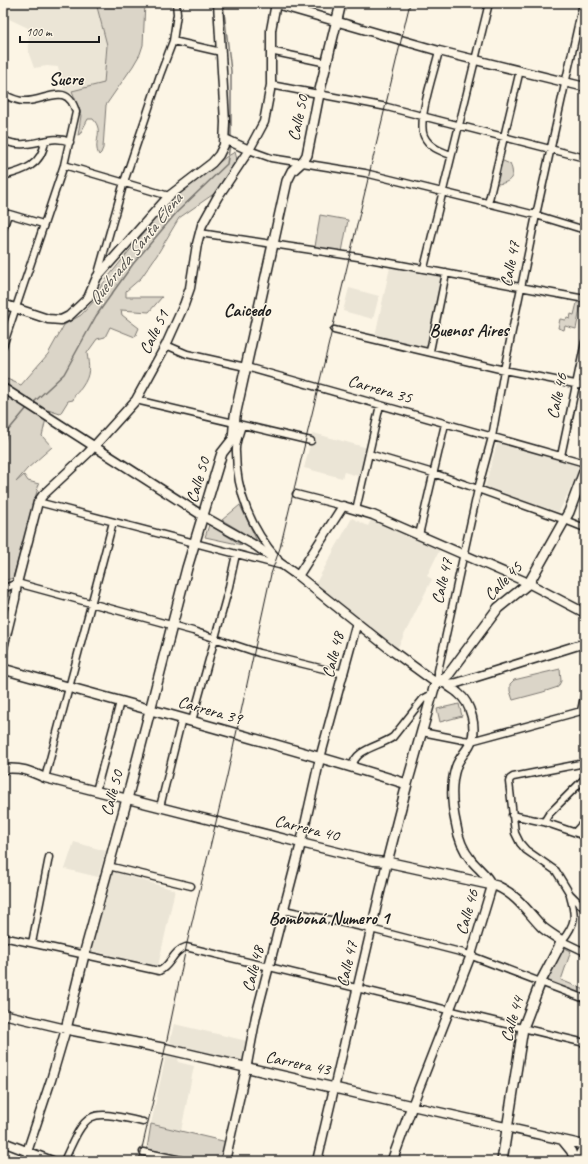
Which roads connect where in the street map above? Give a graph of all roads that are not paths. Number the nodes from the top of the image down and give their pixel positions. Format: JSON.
{"nodes":[{"id":1,"x":176,"y":3,"type":"edge"},
{"id":2,"x":218,"y":3,"type":"edge"},
{"id":3,"x":276,"y":3,"type":"edge"},
{"id":4,"x":342,"y":3,"type":"edge"},
{"id":5,"x":489,"y":3,"type":"edge"},
{"id":6,"x":583,"y":3,"type":"edge"},
{"id":7,"x":337,"y":21,"type":"junction"},
{"id":8,"x":173,"y":41,"type":"junction"},
{"id":9,"x":270,"y":51,"type":"junction"},
{"id":10,"x":439,"y":51,"type":"junction"},
{"id":11,"x":221,"y":52,"type":"junction"},
{"id":12,"x":476,"y":60,"type":"junction"},
{"id":13,"x":327,"y":63,"type":"junction"},
{"id":14,"x":520,"y":70,"type":"junction"},
{"id":15,"x":566,"y":82,"type":"junction"},
{"id":16,"x":271,"y":85,"type":"junction"},
{"id":17,"x":585,"y":87,"type":"edge"},
{"id":18,"x":3,"y":94,"type":"edge"},
{"id":19,"x":319,"y":94,"type":"junction"},
{"id":20,"x":423,"y":116,"type":"junction"},
{"id":21,"x":460,"y":126,"type":"junction"},
{"id":22,"x":503,"y":137,"type":"junction"},
{"id":23,"x":3,"y":140,"type":"edge"},
{"id":24,"x":227,"y":140,"type":"junction"},
{"id":25,"x":45,"y":141,"type":"junction"},
{"id":26,"x":70,"y":142,"type":"junction"},
{"id":27,"x":239,"y":145,"type":"junction"},
{"id":28,"x":551,"y":149,"type":"junction"},
{"id":29,"x":249,"y":150,"type":"junction"},
{"id":30,"x":451,"y":155,"type":"junction"},
{"id":31,"x":585,"y":158,"type":"edge"},
{"id":32,"x":300,"y":162,"type":"junction"},
{"id":33,"x":240,"y":164,"type":"junction"},
{"id":34,"x":64,"y":165,"type":"junction"},
{"id":35,"x":3,"y":176,"type":"edge"},
{"id":36,"x":124,"y":182,"type":"junction"},
{"id":37,"x":443,"y":192,"type":"junction"},
{"id":38,"x":169,"y":196,"type":"junction"},
{"id":39,"x":488,"y":204,"type":"junction"},
{"id":40,"x":536,"y":216,"type":"junction"},
{"id":41,"x":43,"y":224,"type":"junction"},
{"id":42,"x":3,"y":229,"type":"edge"},
{"id":43,"x":585,"y":230,"type":"edge"},
{"id":44,"x":200,"y":233,"type":"junction"},
{"id":45,"x":273,"y":245,"type":"junction"},
{"id":46,"x":424,"y":268,"type":"junction"},
{"id":47,"x":446,"y":273,"type":"junction"},
{"id":48,"x":97,"y":277,"type":"junction"},
{"id":49,"x":522,"y":287,"type":"junction"},
{"id":50,"x":585,"y":299,"type":"edge"},
{"id":51,"x":3,"y":304,"type":"edge"},
{"id":52,"x":15,"y":308,"type":"junction"},
{"id":53,"x":334,"y":330,"type":"dead end"},
{"id":54,"x":585,"y":342,"type":"edge"},
{"id":55,"x":166,"y":345,"type":"junction"},
{"id":56,"x":3,"y":346,"type":"edge"},
{"id":57,"x":430,"y":351,"type":"junction"},
{"id":58,"x":246,"y":367,"type":"junction"},
{"id":59,"x":504,"y":370,"type":"junction"},
{"id":60,"x":576,"y":384,"type":"junction"},
{"id":61,"x":585,"y":386,"type":"edge"},
{"id":62,"x":3,"y":388,"type":"edge"},
{"id":63,"x":136,"y":400,"type":"junction"},
{"id":64,"x":380,"y":405,"type":"junction"},
{"id":65,"x":238,"y":424,"type":"junction"},
{"id":66,"x":445,"y":424,"type":"junction"},
{"id":67,"x":492,"y":437,"type":"junction"},
{"id":68,"x":311,"y":441,"type":"dead end"},
{"id":69,"x":94,"y":447,"type":"junction"},
{"id":70,"x":232,"y":447,"type":"junction"},
{"id":71,"x":369,"y":454,"type":"junction"},
{"id":72,"x":561,"y":456,"type":"junction"},
{"id":73,"x":585,"y":463,"type":"edge"},
{"id":74,"x":585,"y":470,"type":"edge"},
{"id":75,"x":433,"y":473,"type":"junction"},
{"id":76,"x":478,"y":490,"type":"junction"},
{"id":77,"x":296,"y":494,"type":"dead end"},
{"id":78,"x":38,"y":502,"type":"junction"},
{"id":79,"x":343,"y":506,"type":"junction"},
{"id":80,"x":356,"y":510,"type":"junction"},
{"id":81,"x":204,"y":516,"type":"junction"},
{"id":82,"x":565,"y":520,"type":"junction"},
{"id":83,"x":114,"y":522,"type":"junction"},
{"id":84,"x":585,"y":528,"type":"edge"},
{"id":85,"x":419,"y":535,"type":"junction"},
{"id":86,"x":195,"y":543,"type":"junction"},
{"id":87,"x":236,"y":554,"type":"junction"},
{"id":88,"x":464,"y":555,"type":"junction"},
{"id":89,"x":285,"y":566,"type":"junction"},
{"id":90,"x":298,"y":576,"type":"junction"},
{"id":91,"x":16,"y":583,"type":"junction"},
{"id":92,"x":529,"y":583,"type":"junction"},
{"id":93,"x":3,"y":589,"type":"edge"},
{"id":94,"x":91,"y":603,"type":"junction"},
{"id":95,"x":585,"y":613,"type":"edge"},
{"id":96,"x":357,"y":622,"type":"junction"},
{"id":97,"x":172,"y":626,"type":"junction"},
{"id":98,"x":215,"y":639,"type":"junction"},
{"id":99,"x":585,"y":643,"type":"edge"},
{"id":100,"x":3,"y":648,"type":"edge"},
{"id":101,"x":3,"y":669,"type":"edge"},
{"id":102,"x":344,"y":674,"type":"junction"},
{"id":103,"x":442,"y":684,"type":"junction"},
{"id":104,"x":70,"y":688,"type":"junction"},
{"id":105,"x":585,"y":692,"type":"edge"},
{"id":106,"x":432,"y":694,"type":"junction"},
{"id":107,"x":120,"y":702,"type":"junction"},
{"id":108,"x":150,"y":710,"type":"junction"},
{"id":109,"x":583,"y":711,"type":"edge"},
{"id":110,"x":182,"y":718,"type":"junction"},
{"id":111,"x":192,"y":721,"type":"junction"},
{"id":112,"x":422,"y":732,"type":"junction"},
{"id":113,"x":471,"y":741,"type":"junction"},
{"id":114,"x":320,"y":758,"type":"junction"},
{"id":115,"x":585,"y":763,"type":"edge"},
{"id":116,"x":352,"y":767,"type":"junction"},
{"id":117,"x":3,"y":769,"type":"edge"},
{"id":118,"x":46,"y":778,"type":"junction"},
{"id":119,"x":585,"y":778,"type":"edge"},
{"id":120,"x":407,"y":784,"type":"junction"},
{"id":121,"x":96,"y":791,"type":"junction"},
{"id":122,"x":127,"y":799,"type":"junction"},
{"id":123,"x":160,"y":807,"type":"junction"},
{"id":124,"x":512,"y":815,"type":"junction"},
{"id":125,"x":585,"y":821,"type":"edge"},
{"id":126,"x":544,"y":822,"type":"junction"},
{"id":127,"x":575,"y":832,"type":"junction"},
{"id":128,"x":585,"y":836,"type":"edge"},
{"id":129,"x":301,"y":843,"type":"junction"},
{"id":130,"x":49,"y":856,"type":"dead end"},
{"id":131,"x":387,"y":862,"type":"junction"},
{"id":132,"x":108,"y":866,"type":"junction"},
{"id":133,"x":191,"y":886,"type":"dead end"},
{"id":134,"x":492,"y":886,"type":"junction"},
{"id":135,"x":570,"y":894,"type":"junction"},
{"id":136,"x":585,"y":909,"type":"edge"},
{"id":137,"x":284,"y":910,"type":"junction"},
{"id":138,"x":372,"y":930,"type":"junction"},
{"id":139,"x":3,"y":937,"type":"edge"},
{"id":140,"x":562,"y":941,"type":"junction"},
{"id":141,"x":32,"y":944,"type":"junction"},
{"id":142,"x":585,"y":952,"type":"edge"},
{"id":143,"x":84,"y":955,"type":"junction"},
{"id":144,"x":471,"y":955,"type":"junction"},
{"id":145,"x":269,"y":967,"type":"junction"},
{"id":146,"x":541,"y":981,"type":"junction"},
{"id":147,"x":358,"y":988,"type":"junction"},
{"id":148,"x":585,"y":999,"type":"edge"},
{"id":149,"x":449,"y":1010,"type":"junction"},
{"id":150,"x":3,"y":1014,"type":"edge"},
{"id":151,"x":523,"y":1028,"type":"junction"},
{"id":152,"x":66,"y":1029,"type":"junction"},
{"id":153,"x":585,"y":1043,"type":"edge"},
{"id":154,"x":246,"y":1068,"type":"junction"},
{"id":155,"x":334,"y":1088,"type":"junction"},
{"id":156,"x":412,"y":1106,"type":"junction"},
{"id":157,"x":143,"y":1122,"type":"dead end"},
{"id":158,"x":507,"y":1127,"type":"junction"},
{"id":159,"x":562,"y":1140,"type":"junction"},
{"id":160,"x":3,"y":1142,"type":"edge"},
{"id":161,"x":585,"y":1145,"type":"edge"},
{"id":162,"x":28,"y":1152,"type":"junction"},
{"id":163,"x":143,"y":1152,"type":"dead end"},
{"id":164,"x":52,"y":1161,"type":"edge"},
{"id":165,"x":64,"y":1161,"type":"edge"},
{"id":166,"x":186,"y":1161,"type":"edge"},
{"id":167,"x":225,"y":1161,"type":"edge"},
{"id":168,"x":317,"y":1161,"type":"edge"},
{"id":169,"x":392,"y":1161,"type":"edge"},
{"id":170,"x":502,"y":1161,"type":"edge"},
{"id":171,"x":576,"y":1161,"type":"edge"}],
"edges":[{"from":1,"to":8,"type":"street"},
{"from":2,"to":11,"type":"street"},
{"from":3,"to":7,"type":"street"},
{"from":3,"to":9,"type":"street","name":"Calle 51"},
{"from":4,"to":7,"type":"main road","name":"Calle 50"},
{"from":5,"to":12,"type":"street"},
{"from":6,"to":15,"type":"street","name":"Calle 47"},
{"from":7,"to":10,"type":"street"},
{"from":7,"to":13,"type":"main road","name":"Calle 50"},
{"from":8,"to":11,"type":"street"},
{"from":8,"to":36,"type":"street"},
{"from":9,"to":13,"type":"street"},
{"from":9,"to":16,"type":"street","name":"Calle 51"},
{"from":10,"to":12,"type":"street"},
{"from":10,"to":20,"type":"street"},
{"from":11,"to":24,"type":"street"},
{"from":12,"to":14,"type":"street"},
{"from":12,"to":21,"type":"street"},
{"from":13,"to":19,"type":"main road","name":"Calle 50"},
{"from":14,"to":15,"type":"street"},
{"from":14,"to":22,"type":"street"},
{"from":15,"to":17,"type":"street"},
{"from":15,"to":28,"type":"street","name":"Calle 47"},
{"from":16,"to":19,"type":"street"},
{"from":16,"to":29,"type":"street","name":"Calle 51"},
{"from":18,"to":26,"type":"street"},
{"from":19,"to":20,"type":"street"},
{"from":19,"to":32,"type":"main road","name":"Calle 50"},
{"from":20,"to":21,"type":"street"},
{"from":20,"to":30,"type":"street"},
{"from":21,"to":22,"type":"street"},
{"from":21,"to":30,"type":"street"},
{"from":22,"to":28,"type":"street"},
{"from":22,"to":39,"type":"street"},
{"from":23,"to":25,"type":"street"},
{"from":24,"to":27,"type":"street"},
{"from":24,"to":38,"type":"street"},
{"from":25,"to":26,"type":"street"},
{"from":25,"to":35,"type":"street"},
{"from":26,"to":34,"type":"street"},
{"from":27,"to":29,"type":"street"},
{"from":27,"to":33,"type":"street"},
{"from":28,"to":31,"type":"street"},
{"from":28,"to":40,"type":"street","name":"Calle 47"},
{"from":29,"to":32,"type":"street"},
{"from":29,"to":33,"type":"street","name":"Calle 51"},
{"from":30,"to":37,"type":"street"},
{"from":32,"to":37,"type":"street"},
{"from":32,"to":45,"type":"main road","name":"Calle 50"},
{"from":33,"to":44,"type":"street","name":"Calle 51"},
{"from":34,"to":36,"type":"street"},
{"from":34,"to":41,"type":"street"},
{"from":36,"to":38,"type":"street"},
{"from":36,"to":48,"type":"street"},
{"from":37,"to":39,"type":"street"},
{"from":37,"to":46,"type":"street"},
{"from":38,"to":48,"type":"street"},
{"from":39,"to":40,"type":"street"},
{"from":40,"to":43,"type":"street"},
{"from":40,"to":49,"type":"street","name":"Calle 47"},
{"from":41,"to":42,"type":"street"},
{"from":41,"to":52,"type":"street"},
{"from":44,"to":45,"type":"street"},
{"from":44,"to":55,"type":"street","name":"Calle 51"},
{"from":45,"to":46,"type":"street"},
{"from":45,"to":58,"type":"main road","name":"Calle 50"},
{"from":46,"to":47,"type":"street"},
{"from":47,"to":49,"type":"street"},
{"from":47,"to":57,"type":"street"},
{"from":48,"to":52,"type":"street"},
{"from":49,"to":50,"type":"street"},
{"from":49,"to":59,"type":"street","name":"Calle 47"},
{"from":51,"to":52,"type":"street"},
{"from":52,"to":56,"type":"street"},
{"from":53,"to":57,"type":"street"},
{"from":54,"to":60,"type":"street","name":"Calle 46"},
{"from":55,"to":58,"type":"street","name":"Carrera 35"},
{"from":55,"to":63,"type":"street","name":"Calle 51"},
{"from":57,"to":59,"type":"street"},
{"from":58,"to":64,"type":"street","name":"Carrera 35"},
{"from":58,"to":65,"type":"main road","name":"Calle 50"},
{"from":59,"to":60,"type":"street"},
{"from":59,"to":67,"type":"street","name":"Calle 47"},
{"from":60,"to":61,"type":"street"},
{"from":60,"to":72,"type":"street","name":"Calle 46"},
{"from":62,"to":69,"type":"street","name":"Calle 46"},
{"from":63,"to":65,"type":"street"},
{"from":63,"to":69,"type":"street","name":"Calle 51"},
{"from":64,"to":66,"type":"street","name":"Carrera 35"},
{"from":64,"to":71,"type":"street"},
{"from":65,"to":68,"type":"street"},
{"from":65,"to":70,"type":"main road","name":"Calle 50"},
{"from":66,"to":67,"type":"street","name":"Carrera 35"},
{"from":66,"to":75,"type":"street"},
{"from":67,"to":72,"type":"street","name":"Carrera 35"},
{"from":67,"to":76,"type":"street","name":"Calle 47"},
{"from":69,"to":78,"type":"street","name":"Calle 51"},
{"from":69,"to":81,"type":"street","name":"Calle 46"},
{"from":70,"to":81,"type":"main road","name":"Calle 50"},
{"from":70,"to":89,"type":"street"},
{"from":71,"to":75,"type":"street"},
{"from":71,"to":80,"type":"street"},
{"from":72,"to":73,"type":"street","name":"Carrera 35"},
{"from":74,"to":82,"type":"main road","name":"Calle 45"},
{"from":75,"to":76,"type":"street"},
{"from":75,"to":85,"type":"street"},
{"from":76,"to":82,"type":"street"},
{"from":76,"to":88,"type":"street","name":"Calle 47"},
{"from":77,"to":79,"type":"street"},
{"from":78,"to":83,"type":"street"},
{"from":78,"to":91,"type":"street","name":"Calle 51"},
{"from":79,"to":80,"type":"street"},
{"from":79,"to":90,"type":"street"},
{"from":80,"to":85,"type":"street"},
{"from":81,"to":86,"type":"main road","name":"Calle 50"},
{"from":81,"to":89,"type":"street","name":"Calle 46"},
{"from":82,"to":84,"type":"street"},
{"from":82,"to":92,"type":"main road","name":"Calle 45"},
{"from":83,"to":86,"type":"street"},
{"from":83,"to":94,"type":"street"},
{"from":85,"to":88,"type":"street"},
{"from":86,"to":87,"type":"street"},
{"from":86,"to":97,"type":"main road","name":"Calle 50"},
{"from":87,"to":89,"type":"street"},
{"from":87,"to":98,"type":"street"},
{"from":88,"to":92,"type":"street"},
{"from":88,"to":103,"type":"street","name":"Calle 47"},
{"from":89,"to":90,"type":"street","name":"Calle 46"},
{"from":90,"to":96,"type":"street","name":"Calle 46"},
{"from":91,"to":93,"type":"street"},
{"from":91,"to":94,"type":"street"},
{"from":91,"to":100,"type":"street","name":"Calle 51"},
{"from":92,"to":95,"type":"street"},
{"from":92,"to":103,"type":"main road","name":"Calle 45"},
{"from":94,"to":97,"type":"street"},
{"from":94,"to":104,"type":"street"},
{"from":96,"to":102,"type":"street","name":"Calle 48"},
{"from":96,"to":103,"type":"street","name":"Calle 46"},
{"from":97,"to":98,"type":"street"},
{"from":97,"to":108,"type":"main road","name":"Calle 50"},
{"from":98,"to":102,"type":"street"},
{"from":98,"to":111,"type":"street"},
{"from":99,"to":103,"type":"street"},
{"from":101,"to":104,"type":"main road","name":"Carrera 39"},
{"from":102,"to":114,"type":"street","name":"Calle 48"},
{"from":103,"to":106,"type":"main road","name":"Calle 47"},
{"from":103,"to":113,"type":"street","name":"Calle 46"},
{"from":104,"to":107,"type":"main road","name":"Carrera 39"},
{"from":104,"to":118,"type":"street"},
{"from":105,"to":109,"type":"street"},
{"from":106,"to":112,"type":"main road","name":"Calle 47"},
{"from":106,"to":116,"type":"street"},
{"from":107,"to":108,"type":"main road","name":"Carrera 39"},
{"from":107,"to":121,"type":"street"},
{"from":108,"to":110,"type":"main road","name":"Carrera 39"},
{"from":108,"to":122,"type":"main road","name":"Calle 50"},
{"from":109,"to":113,"type":"street"},
{"from":110,"to":111,"type":"main road","name":"Carrera 39"},
{"from":110,"to":123,"type":"street"},
{"from":111,"to":114,"type":"main road","name":"Carrera 39"},
{"from":112,"to":113,"type":"street"},
{"from":112,"to":120,"type":"main road","name":"Calle 47"},
{"from":113,"to":134,"type":"street","name":"Calle 46"},
{"from":114,"to":116,"type":"main road","name":"Carrera 39"},
{"from":114,"to":129,"type":"street","name":"Calle 48"},
{"from":115,"to":124,"type":"street"},
{"from":116,"to":120,"type":"main road","name":"Carrera 39"},
{"from":117,"to":118,"type":"street","name":"Carrera 40"},
{"from":118,"to":121,"type":"street","name":"Carrera 40"},
{"from":119,"to":126,"type":"street"},
{"from":120,"to":131,"type":"main road","name":"Calle 47"},
{"from":121,"to":122,"type":"street","name":"Carrera 40"},
{"from":122,"to":123,"type":"street","name":"Carrera 40"},
{"from":122,"to":132,"type":"main road","name":"Calle 50"},
{"from":123,"to":129,"type":"street","name":"Carrera 40"},
{"from":124,"to":126,"type":"street"},
{"from":124,"to":135,"type":"street"},
{"from":125,"to":127,"type":"street"},
{"from":126,"to":127,"type":"street"},
{"from":127,"to":128,"type":"street"},
{"from":129,"to":131,"type":"street","name":"Carrera 40"},
{"from":129,"to":137,"type":"street","name":"Calle 48"},
{"from":130,"to":141,"type":"street"},
{"from":131,"to":134,"type":"main road","name":"Carrera 40"},
{"from":131,"to":138,"type":"street","name":"Calle 47"},
{"from":132,"to":133,"type":"street"},
{"from":132,"to":143,"type":"main road","name":"Calle 50"},
{"from":134,"to":140,"type":"main road","name":"Carrera 40"},
{"from":134,"to":144,"type":"street","name":"Calle 46"},
{"from":135,"to":136,"type":"street"},
{"from":135,"to":140,"type":"street","name":"Calle 44"},
{"from":137,"to":138,"type":"street"},
{"from":137,"to":145,"type":"street","name":"Calle 48"},
{"from":138,"to":144,"type":"street"},
{"from":138,"to":147,"type":"street","name":"Calle 47"},
{"from":139,"to":141,"type":"street"},
{"from":140,"to":142,"type":"street","name":"Carrera 40"},
{"from":140,"to":146,"type":"main road","name":"Calle 44"},
{"from":141,"to":143,"type":"street"},
{"from":143,"to":145,"type":"street"},
{"from":143,"to":152,"type":"main road","name":"Calle 50"},
{"from":144,"to":146,"type":"street"},
{"from":144,"to":149,"type":"street","name":"Calle 46"},
{"from":145,"to":147,"type":"street"},
{"from":145,"to":154,"type":"street","name":"Calle 48"},
{"from":146,"to":148,"type":"street"},
{"from":146,"to":151,"type":"main road","name":"Calle 44"},
{"from":147,"to":149,"type":"street"},
{"from":147,"to":155,"type":"street","name":"Calle 47"},
{"from":149,"to":151,"type":"street"},
{"from":149,"to":156,"type":"street","name":"Calle 46"},
{"from":150,"to":152,"type":"street","name":"Carrera 43"},
{"from":151,"to":153,"type":"street"},
{"from":151,"to":158,"type":"main road","name":"Calle 44"},
{"from":152,"to":154,"type":"main road","name":"Carrera 43"},
{"from":152,"to":162,"type":"street","name":"Calle 50"},
{"from":154,"to":155,"type":"main road","name":"Carrera 43"},
{"from":154,"to":167,"type":"street","name":"Calle 48"},
{"from":155,"to":156,"type":"main road","name":"Carrera 43"},
{"from":155,"to":168,"type":"street","name":"Calle 47"},
{"from":156,"to":158,"type":"street","name":"Carrera 43"},
{"from":156,"to":169,"type":"main road","name":"Calle 46"},
{"from":157,"to":165,"type":"street"},
{"from":158,"to":159,"type":"street","name":"Carrera 43"},
{"from":158,"to":170,"type":"main road","name":"Calle 44"},
{"from":159,"to":161,"type":"street","name":"Carrera 43"},
{"from":159,"to":171,"type":"street"},
{"from":160,"to":162,"type":"street"},
{"from":161,"to":171,"type":"street"},
{"from":162,"to":164,"type":"street"},
{"from":163,"to":166,"type":"street"}]}
